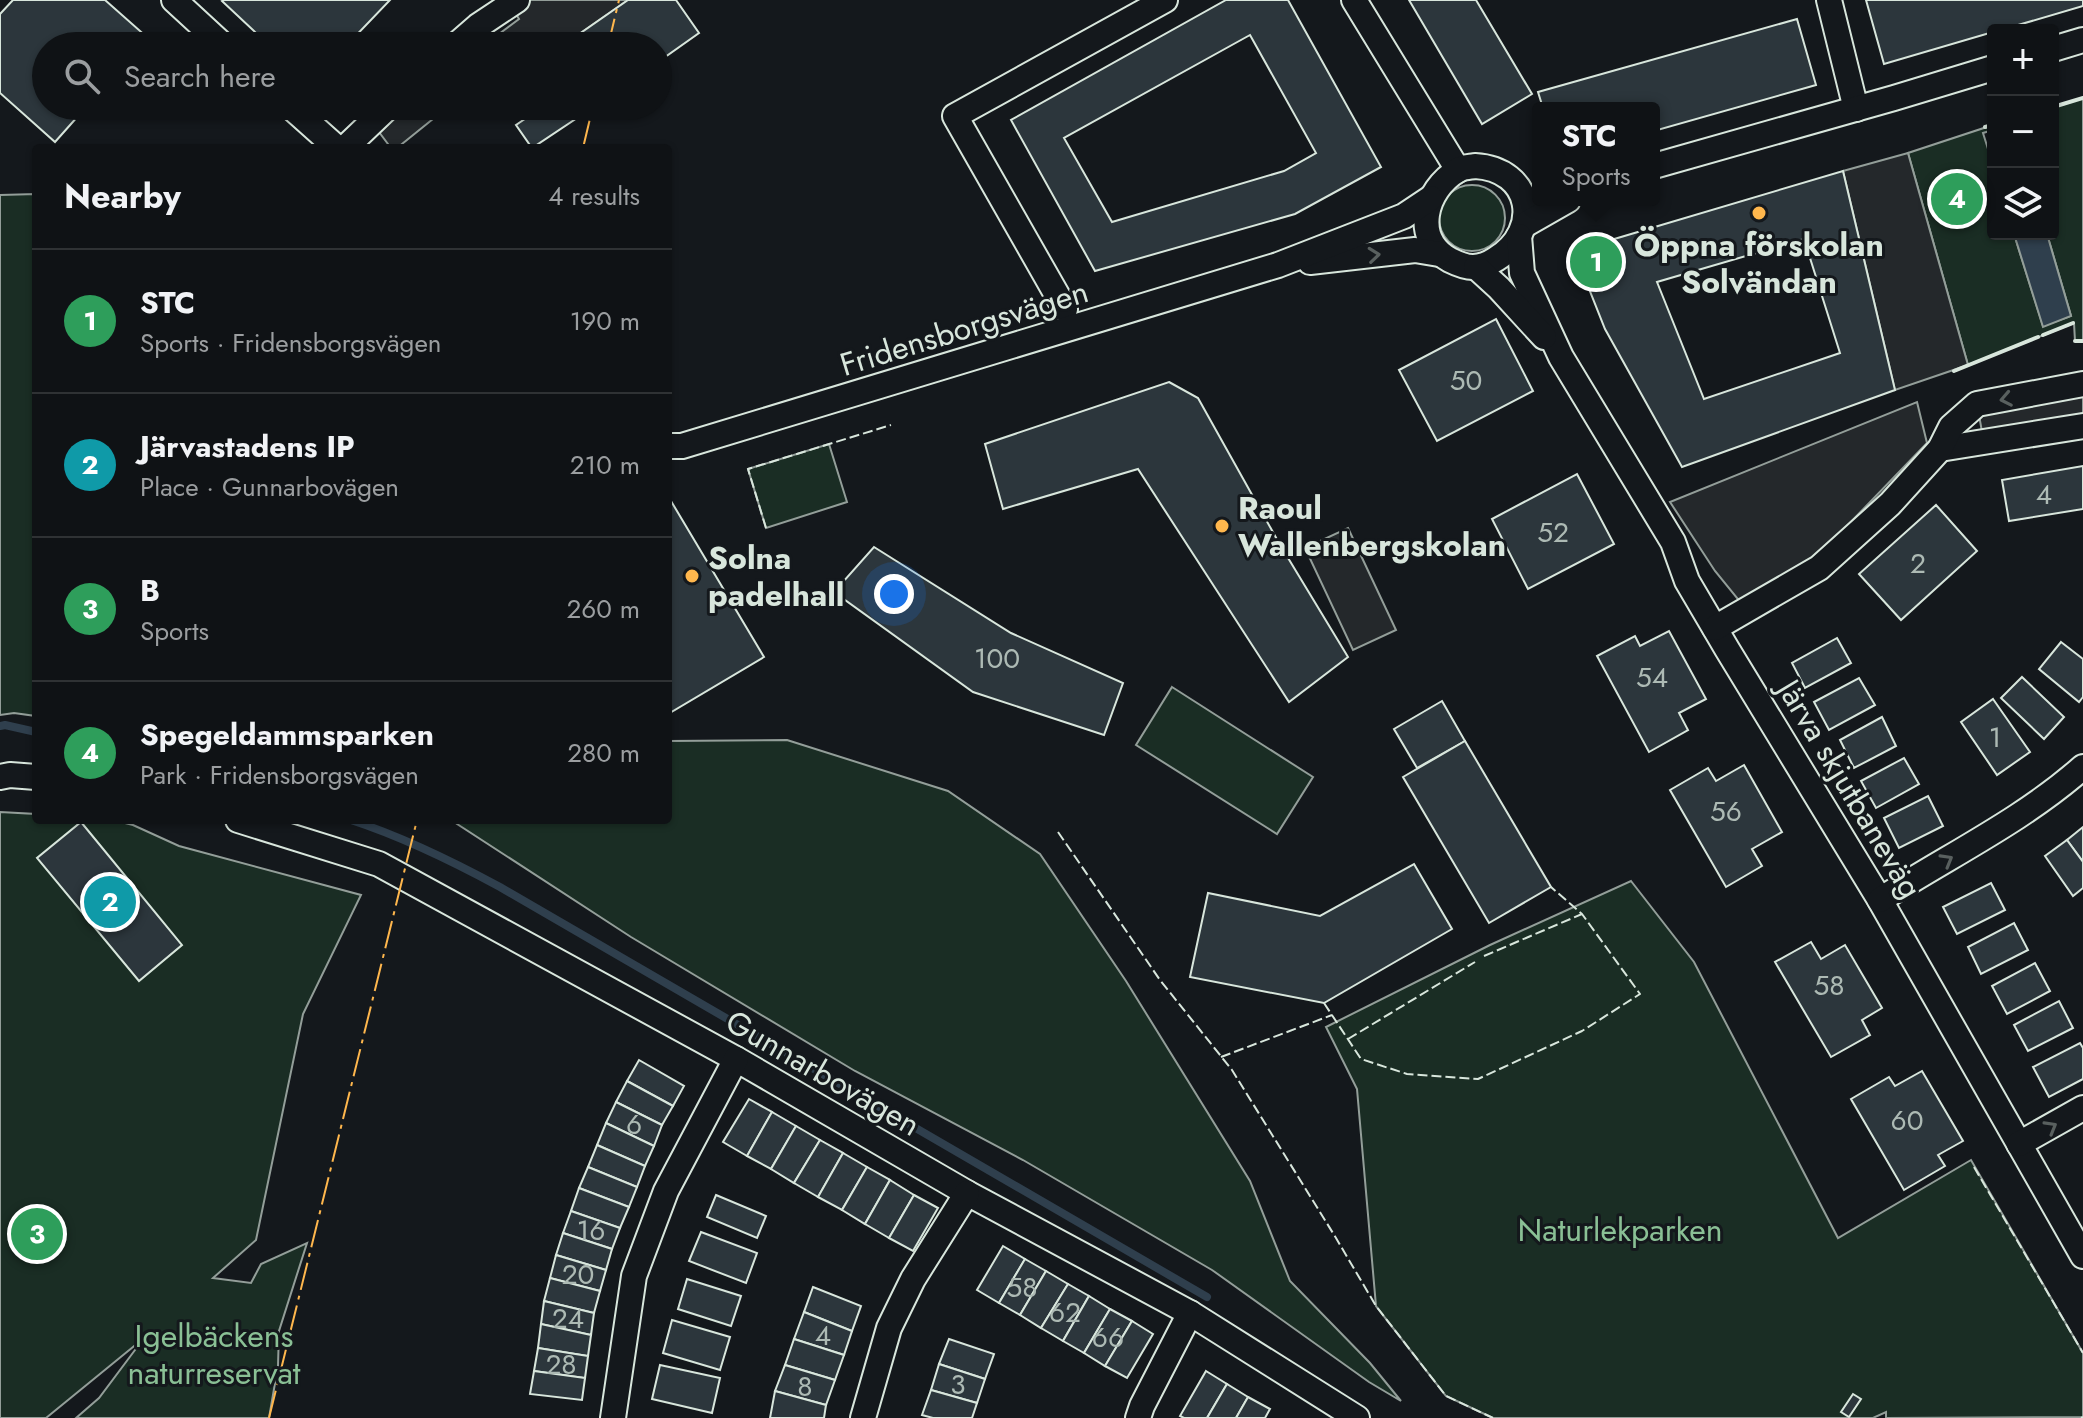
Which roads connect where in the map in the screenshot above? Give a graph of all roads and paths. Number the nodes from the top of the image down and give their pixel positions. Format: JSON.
{"nodes":[{"id":1,"x":174,"y":0,"type":"edge"},
{"id":2,"x":517,"y":0,"type":"edge"},
{"id":3,"x":1165,"y":0,"type":"edge"},
{"id":4,"x":1354,"y":0,"type":"edge"},
{"id":5,"x":1829,"y":0,"type":"edge"},
{"id":6,"x":209,"y":32,"type":"edge"},
{"id":7,"x":471,"y":32,"type":"edge"},
{"id":8,"x":2083,"y":40,"type":"edge"},
{"id":9,"x":2059,"y":47,"type":"edge"},
{"id":10,"x":1987,"y":70,"type":"edge"},
{"id":11,"x":1856,"y":109,"type":"junction"},
{"id":12,"x":306,"y":120,"type":"edge"},
{"id":13,"x":374,"y":120,"type":"edge"},
{"id":14,"x":333,"y":144,"type":"edge"},
{"id":15,"x":349,"y":144,"type":"edge"},
{"id":16,"x":1660,"y":164,"type":"edge"},
{"id":17,"x":1458,"y":170,"type":"junction"},
{"id":18,"x":1512,"y":179,"type":"junction"},
{"id":19,"x":1532,"y":179,"type":"edge"},
{"id":20,"x":1431,"y":198,"type":"junction"},
{"id":21,"x":1559,"y":206,"type":"edge"},
{"id":22,"x":1522,"y":230,"type":"junction"},
{"id":23,"x":1439,"y":254,"type":"junction"},
{"id":24,"x":1278,"y":265,"type":"junction"},
{"id":25,"x":1476,"y":267,"type":"junction"},
{"id":26,"x":1065,"y":309,"type":"dead end"},
{"id":27,"x":1561,"y":357,"type":"junction"},
{"id":28,"x":2083,"y":384,"type":"edge"},
{"id":29,"x":2083,"y":426,"type":"edge"},
{"id":30,"x":672,"y":446,"type":"edge"},
{"id":31,"x":1940,"y":449,"type":"junction"},
{"id":32,"x":1715,"y":628,"type":"junction"},
{"id":33,"x":2083,"y":767,"type":"edge"},
{"id":34,"x":0,"y":777,"type":"edge"},
{"id":35,"x":32,"y":777,"type":"edge"},
{"id":36,"x":251,"y":824,"type":"edge"},
{"id":37,"x":1880,"y":900,"type":"junction"},
{"id":38,"x":736,"y":1059,"type":"junction"},
{"id":39,"x":2083,"y":1108,"type":"edge"},
{"id":40,"x":2019,"y":1144,"type":"junction"},
{"id":41,"x":967,"y":1193,"type":"junction"},
{"id":42,"x":2083,"y":1256,"type":"edge"},
{"id":43,"x":1190,"y":1313,"type":"junction"},
{"id":44,"x":613,"y":1418,"type":"edge"},
{"id":45,"x":863,"y":1418,"type":"edge"},
{"id":46,"x":1138,"y":1418,"type":"edge"},
{"id":47,"x":1357,"y":1418,"type":"edge"}],
"edges":[{"from":1,"to":6,"type":"street"},
{"from":2,"to":7,"type":"street"},
{"from":3,"to":26,"type":"street"},
{"from":4,"to":17,"type":"street"},
{"from":5,"to":11,"type":"street"},
{"from":8,"to":9,"type":"street"},
{"from":10,"to":11,"type":"street"},
{"from":11,"to":16,"type":"street"},
{"from":12,"to":14,"type":"street"},
{"from":13,"to":15,"type":"street"},
{"from":17,"to":18,"type":"street"},
{"from":17,"to":20,"type":"street"},
{"from":18,"to":19,"type":"street"},
{"from":18,"to":22,"type":"street"},
{"from":20,"to":23,"type":"street"},
{"from":20,"to":24,"type":"street","name":"Fridensborgsvägen"},
{"from":21,"to":22,"type":"street"},
{"from":22,"to":25,"type":"street"},
{"from":22,"to":27,"type":"street","name":"Järva skjutbaneväg"},
{"from":24,"to":23,"type":"street","name":"Fridensborgsvägen","one_way":true},
{"from":23,"to":25,"type":"street"},
{"from":24,"to":30,"type":"street","name":"Fridensborgsvägen"},
{"from":25,"to":27,"type":"street","name":"Järva skjutbaneväg"},
{"from":27,"to":32,"type":"street","name":"Järva skjutbaneväg"},
{"from":28,"to":31,"type":"street","one_way":true},
{"from":29,"to":31,"type":"street"},
{"from":31,"to":32,"type":"street"},
{"from":32,"to":37,"type":"street","name":"Järva skjutbaneväg"},
{"from":37,"to":33,"type":"street","one_way":true},
{"from":34,"to":35,"type":"street"},
{"from":36,"to":38,"type":"street","name":"Gunnarbovägen"},
{"from":37,"to":40,"type":"street","name":"Järva skjutbaneväg"},
{"from":38,"to":41,"type":"street","name":"Gunnarbovägen"},
{"from":38,"to":44,"type":"street"},
{"from":40,"to":39,"type":"street","one_way":true},
{"from":40,"to":42,"type":"street","name":"Järva skjutbaneväg"},
{"from":41,"to":43,"type":"street","name":"Gunnarbovägen"},
{"from":41,"to":45,"type":"street"},
{"from":43,"to":46,"type":"street"},
{"from":43,"to":47,"type":"street","name":"Gunnarbovägen"}]}
